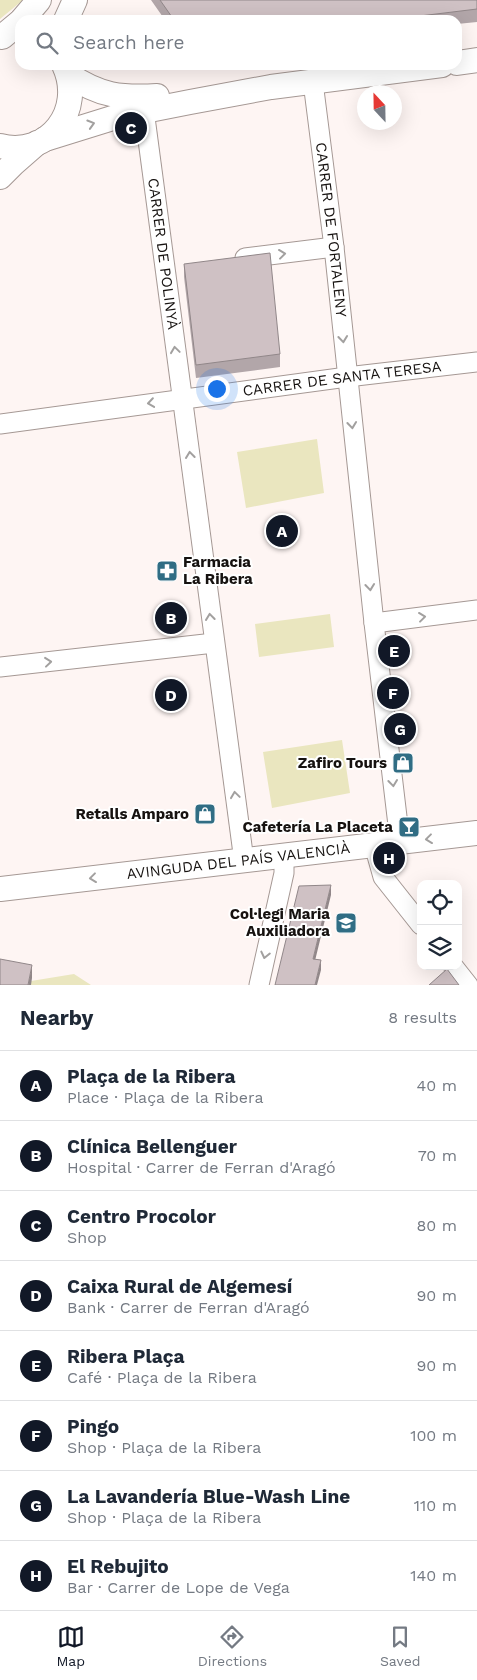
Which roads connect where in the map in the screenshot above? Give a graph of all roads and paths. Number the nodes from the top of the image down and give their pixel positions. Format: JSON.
{"nodes":[{"id":1,"x":39,"y":0,"type":"edge"},
{"id":2,"x":75,"y":0,"type":"edge"},
{"id":3,"x":26,"y":15,"type":"edge"},
{"id":4,"x":68,"y":15,"type":"edge"},
{"id":5,"x":477,"y":60,"type":"edge"},
{"id":6,"x":462,"y":62,"type":"edge"},
{"id":7,"x":66,"y":70,"type":"edge"},
{"id":8,"x":404,"y":70,"type":"edge"},
{"id":9,"x":312,"y":82,"type":"junction"},
{"id":10,"x":271,"y":87,"type":"junction"},
{"id":11,"x":144,"y":110,"type":"junction"},
{"id":12,"x":41,"y":141,"type":"junction"},
{"id":13,"x":0,"y":146,"type":"edge"},
{"id":14,"x":0,"y":177,"type":"edge"},
{"id":15,"x":334,"y":247,"type":"junction"},
{"id":16,"x":230,"y":260,"type":"edge"},
{"id":17,"x":183,"y":266,"type":"edge"},
{"id":18,"x":164,"y":268,"type":"junction"},
{"id":19,"x":477,"y":362,"type":"edge"},
{"id":20,"x":347,"y":377,"type":"junction"},
{"id":21,"x":182,"y":398,"type":"junction"},
{"id":22,"x":0,"y":424,"type":"edge"},
{"id":23,"x":477,"y":610,"type":"edge"},
{"id":24,"x":374,"y":623,"type":"junction"},
{"id":25,"x":214,"y":643,"type":"junction"},
{"id":26,"x":0,"y":667,"type":"edge"},
{"id":27,"x":477,"y":833,"type":"edge"},
{"id":28,"x":400,"y":842,"type":"junction"},
{"id":29,"x":374,"y":845,"type":"junction"},
{"id":30,"x":284,"y":856,"type":"junction"},
{"id":31,"x":244,"y":861,"type":"junction"},
{"id":32,"x":0,"y":889,"type":"edge"},
{"id":33,"x":417,"y":919,"type":"edge"},
{"id":34,"x":456,"y":970,"type":"edge"},
{"id":35,"x":259,"y":985,"type":"edge"},
{"id":36,"x":468,"y":985,"type":"edge"}],
"edges":[{"from":1,"to":3,"type":"street"},
{"from":2,"to":4,"type":"street"},
{"from":5,"to":6,"type":"street"},
{"from":7,"to":10,"type":"street"},
{"from":7,"to":12,"type":"street"},
{"from":8,"to":9,"type":"street"},
{"from":9,"to":10,"type":"street"},
{"from":9,"to":15,"type":"street","name":"CARRER DE FORTALENY"},
{"from":10,"to":11,"type":"street"},
{"from":12,"to":11,"type":"street","one_way":true},
{"from":11,"to":18,"type":"street","name":"CARRER DE POLINYÀ"},
{"from":12,"to":13,"type":"street"},
{"from":12,"to":14,"type":"street"},
{"from":16,"to":15,"type":"street","one_way":true},
{"from":15,"to":20,"type":"street","name":"CARRER DE FORTALENY","one_way":true},
{"from":17,"to":18,"type":"street"},
{"from":21,"to":18,"type":"street","name":"CARRER DE POLINYÀ","one_way":true},
{"from":19,"to":20,"type":"street","name":"CARRER DE SANTA TERESA"},
{"from":20,"to":21,"type":"street","name":"CARRER DE SANTA TERESA"},
{"from":20,"to":24,"type":"street","name":"CARRER DE FORTALENY","one_way":true},
{"from":21,"to":22,"type":"street","name":"CARRER DE SANTA TERESA","one_way":true},
{"from":25,"to":21,"type":"street","name":"CARRER DE POLINYÀ","one_way":true},
{"from":24,"to":23,"type":"street","one_way":true},
{"from":24,"to":28,"type":"street","name":"CARRER DE FORTALENY","one_way":true},
{"from":26,"to":25,"type":"street","one_way":true},
{"from":31,"to":25,"type":"street","name":"CARRER DE POLINYÀ","one_way":true},
{"from":27,"to":28,"type":"street","name":"AVINGUDA DEL PAÍS VALENCIÀ","one_way":true},
{"from":28,"to":29,"type":"street","name":"AVINGUDA DEL PAÍS VALENCIÀ"},
{"from":29,"to":30,"type":"street","name":"AVINGUDA DEL PAÍS VALENCIÀ"},
{"from":29,"to":33,"type":"street"},
{"from":30,"to":31,"type":"street","name":"AVINGUDA DEL PAÍS VALENCIÀ"},
{"from":30,"to":35,"type":"street","one_way":true},
{"from":31,"to":32,"type":"street","name":"AVINGUDA DEL PAÍS VALENCIÀ","one_way":true},
{"from":34,"to":36,"type":"street"}]}
